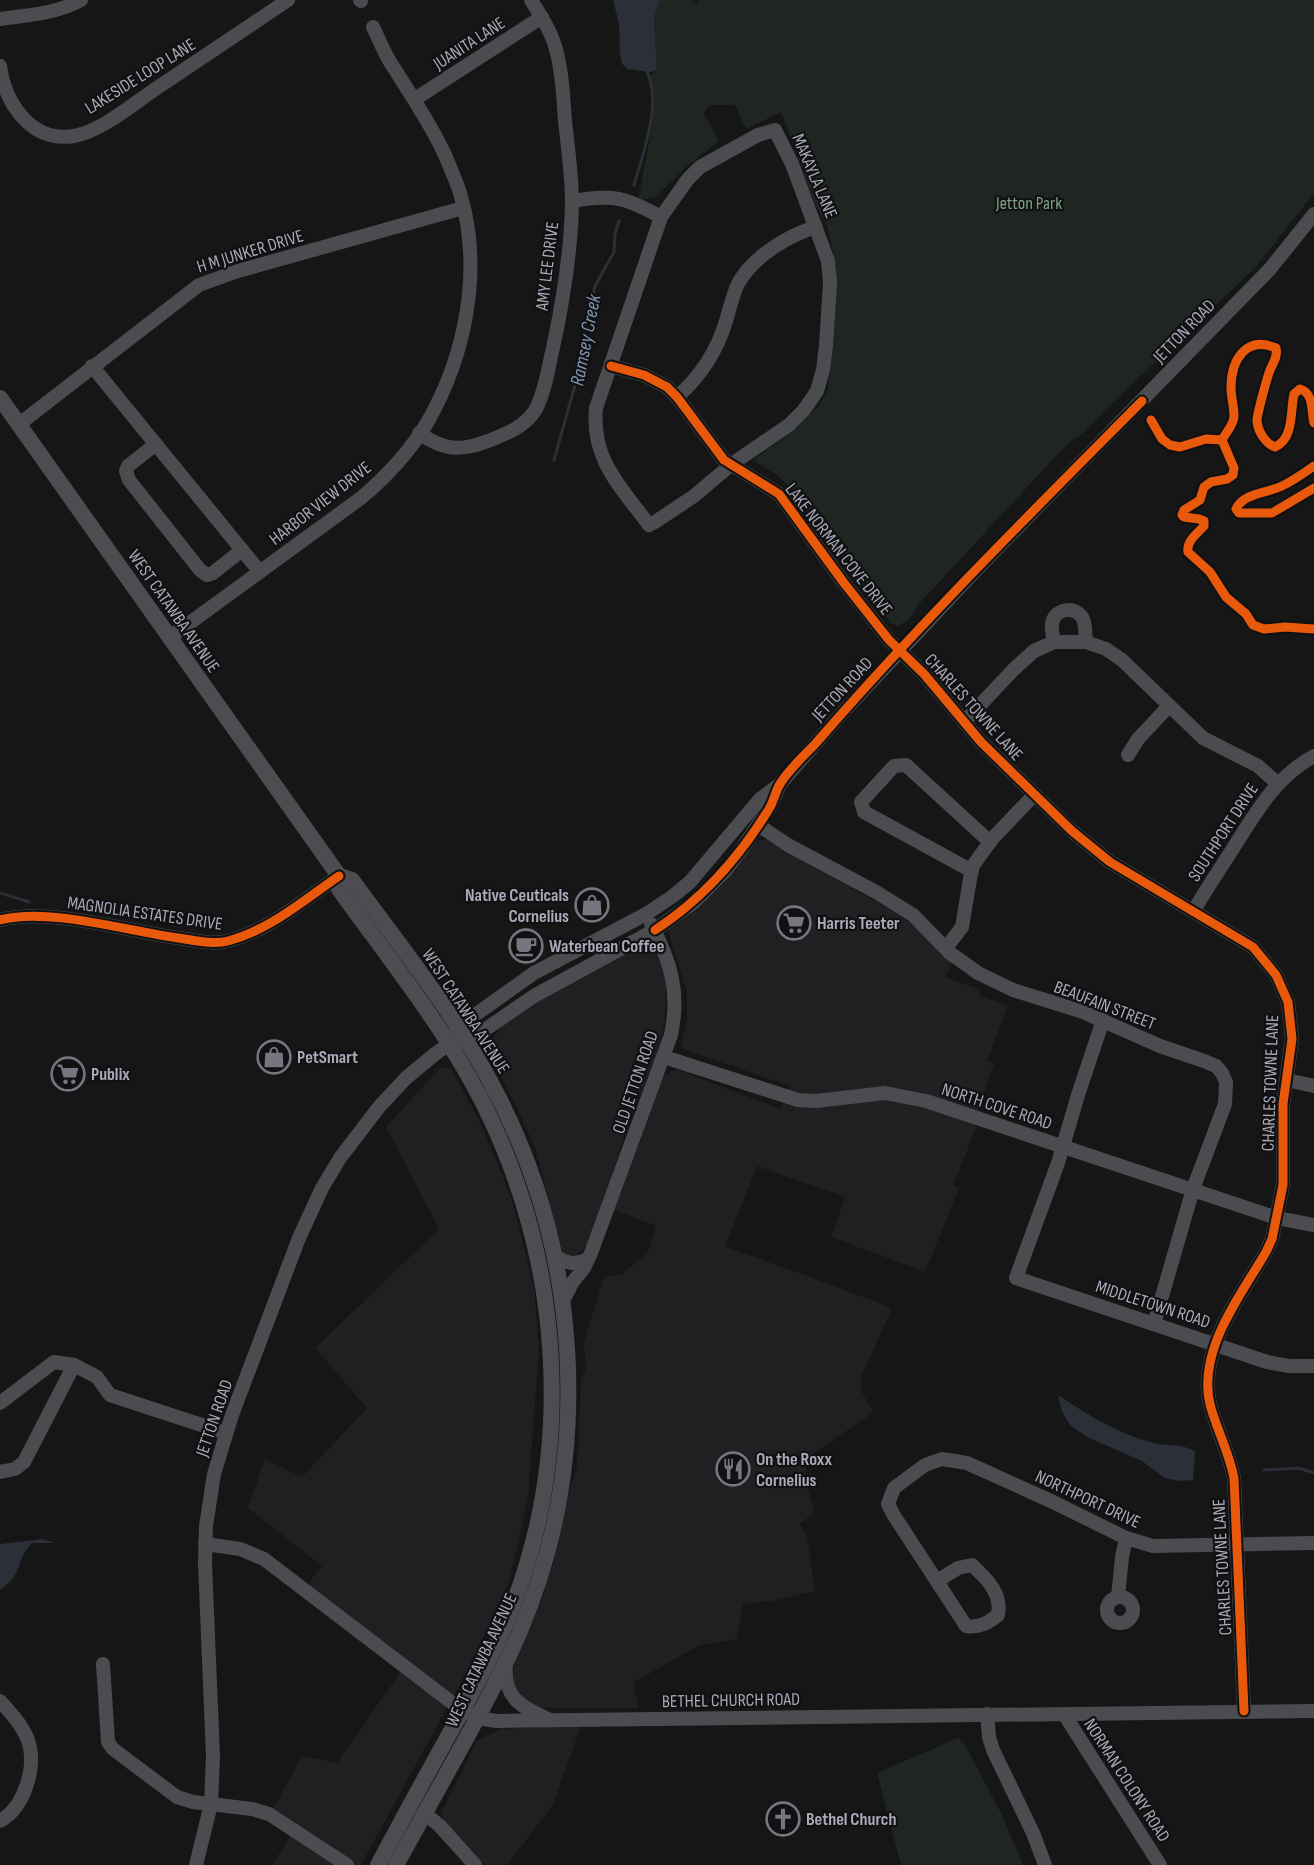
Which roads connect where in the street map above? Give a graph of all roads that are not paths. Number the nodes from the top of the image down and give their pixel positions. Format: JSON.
{"nodes":[{"id":1,"x":81,"y":0,"type":"edge"},
{"id":2,"x":288,"y":0,"type":"edge"},
{"id":3,"x":531,"y":0,"type":"edge"},
{"id":4,"x":542,"y":17,"type":"junction"},
{"id":5,"x":0,"y":19,"type":"edge"},
{"id":6,"x":373,"y":27,"type":"dead end"},
{"id":7,"x":0,"y":66,"type":"edge"},
{"id":8,"x":415,"y":99,"type":"junction"},
{"id":9,"x":572,"y":201,"type":"junction"},
{"id":10,"x":463,"y":208,"type":"junction"},
{"id":11,"x":1314,"y":214,"type":"edge"},
{"id":12,"x":661,"y":217,"type":"junction"},
{"id":13,"x":816,"y":226,"type":"junction"},
{"id":14,"x":92,"y":366,"type":"junction"},
{"id":15,"x":611,"y":366,"type":"junction"},
{"id":16,"x":677,"y":397,"type":"junction"},
{"id":17,"x":0,"y":398,"type":"edge"},
{"id":18,"x":18,"y":424,"type":"junction"},
{"id":19,"x":420,"y":433,"type":"junction"},
{"id":20,"x":156,"y":444,"type":"junction"},
{"id":21,"x":732,"y":464,"type":"junction"},
{"id":22,"x":242,"y":550,"type":"junction"},
{"id":23,"x":260,"y":572,"type":"junction"},
{"id":24,"x":169,"y":638,"type":"junction"},
{"id":25,"x":1054,"y":642,"type":"junction"},
{"id":26,"x":1086,"y":642,"type":"junction"},
{"id":27,"x":901,"y":650,"type":"junction"},
{"id":28,"x":1168,"y":707,"type":"junction"},
{"id":29,"x":964,"y":722,"type":"junction"},
{"id":30,"x":1128,"y":755,"type":"dead end"},
{"id":31,"x":1314,"y":756,"type":"edge"},
{"id":32,"x":1277,"y":783,"type":"junction"},
{"id":33,"x":780,"y":784,"type":"junction"},
{"id":34,"x":1034,"y":795,"type":"junction"},
{"id":35,"x":758,"y":825,"type":"junction"},
{"id":36,"x":990,"y":842,"type":"junction"},
{"id":37,"x":972,"y":871,"type":"junction"},
{"id":38,"x":339,"y":876,"type":"junction"},
{"id":39,"x":1194,"y":910,"type":"junction"},
{"id":40,"x":646,"y":914,"type":"junction"},
{"id":41,"x":0,"y":920,"type":"edge"},
{"id":42,"x":655,"y":930,"type":"junction"},
{"id":43,"x":946,"y":948,"type":"junction"},
{"id":44,"x":1103,"y":1020,"type":"junction"},
{"id":45,"x":458,"y":1027,"type":"junction"},
{"id":46,"x":467,"y":1042,"type":"junction"},
{"id":47,"x":449,"y":1044,"type":"junction"},
{"id":48,"x":664,"y":1057,"type":"junction"},
{"id":49,"x":1287,"y":1080,"type":"junction"},
{"id":50,"x":1314,"y":1086,"type":"edge"},
{"id":51,"x":1064,"y":1146,"type":"junction"},
{"id":52,"x":1194,"y":1189,"type":"junction"},
{"id":53,"x":1277,"y":1218,"type":"junction"},
{"id":54,"x":1314,"y":1225,"type":"edge"},
{"id":55,"x":555,"y":1256,"type":"junction"},
{"id":56,"x":587,"y":1259,"type":"junction"},
{"id":57,"x":563,"y":1301,"type":"junction"},
{"id":58,"x":1154,"y":1324,"type":"junction"},
{"id":59,"x":1214,"y":1343,"type":"junction"},
{"id":60,"x":74,"y":1365,"type":"junction"},
{"id":61,"x":1314,"y":1366,"type":"edge"},
{"id":62,"x":552,"y":1370,"type":"junction"},
{"id":63,"x":0,"y":1403,"type":"edge"},
{"id":64,"x":226,"y":1433,"type":"junction"},
{"id":65,"x":0,"y":1472,"type":"edge"},
{"id":66,"x":562,"y":1482,"type":"junction"},
{"id":67,"x":1126,"y":1538,"type":"junction"},
{"id":68,"x":1314,"y":1543,"type":"edge"},
{"id":69,"x":205,"y":1544,"type":"junction"},
{"id":70,"x":1236,"y":1544,"type":"junction"},
{"id":71,"x":937,"y":1581,"type":"junction"},
{"id":72,"x":1118,"y":1597,"type":"dead end"},
{"id":73,"x":506,"y":1663,"type":"junction"},
{"id":74,"x":103,"y":1664,"type":"dead end"},
{"id":75,"x":0,"y":1701,"type":"edge"},
{"id":76,"x":1244,"y":1711,"type":"junction"},
{"id":77,"x":1314,"y":1711,"type":"edge"},
{"id":78,"x":470,"y":1714,"type":"junction"},
{"id":79,"x":987,"y":1714,"type":"junction"},
{"id":80,"x":1064,"y":1714,"type":"junction"},
{"id":81,"x":550,"y":1720,"type":"junction"},
{"id":82,"x":211,"y":1804,"type":"junction"},
{"id":83,"x":425,"y":1814,"type":"junction"},
{"id":84,"x":0,"y":1821,"type":"edge"},
{"id":85,"x":196,"y":1865,"type":"edge"},
{"id":86,"x":347,"y":1865,"type":"edge"},
{"id":87,"x":378,"y":1865,"type":"edge"},
{"id":88,"x":396,"y":1865,"type":"edge"},
{"id":89,"x":475,"y":1865,"type":"edge"},
{"id":90,"x":1046,"y":1865,"type":"edge"},
{"id":91,"x":1160,"y":1865,"type":"edge"}],
"edges":[{"from":1,"to":5,"type":"street"},
{"from":2,"to":7,"type":"street","name":"LAKESIDE LOOP LANE"},
{"from":3,"to":4,"type":"street","name":"AMY LEE DRIVE"},
{"from":4,"to":8,"type":"street","name":"JUANITA LANE"},
{"from":4,"to":9,"type":"street","name":"AMY LEE DRIVE"},
{"from":6,"to":8,"type":"street","name":"HARBOR VIEW DRIVE"},
{"from":8,"to":10,"type":"street","name":"HARBOR VIEW DRIVE"},
{"from":9,"to":12,"type":"street"},
{"from":9,"to":19,"type":"street","name":"AMY LEE DRIVE"},
{"from":10,"to":14,"type":"street","name":"H M JUNKER DRIVE"},
{"from":10,"to":19,"type":"street","name":"HARBOR VIEW DRIVE"},
{"from":11,"to":27,"type":"street","name":"JETTON ROAD"},
{"from":12,"to":13,"type":"street","name":"MAKAYLA LANE"},
{"from":12,"to":15,"type":"street","name":"MAKAYLA LANE"},
{"from":13,"to":16,"type":"street"},
{"from":13,"to":21,"type":"street","name":"MAKAYLA LANE"},
{"from":14,"to":18,"type":"street","name":"H M JUNKER DRIVE"},
{"from":14,"to":20,"type":"street"},
{"from":15,"to":16,"type":"street","name":"LAKE NORMAN COVE DRIVE"},
{"from":15,"to":21,"type":"street","name":"MAKAYLA LANE"},
{"from":16,"to":21,"type":"street","name":"LAKE NORMAN COVE DRIVE"},
{"from":17,"to":18,"type":"main road","name":"WEST CATAWBA AVENUE"},
{"from":18,"to":24,"type":"main road","name":"WEST CATAWBA AVENUE"},
{"from":19,"to":23,"type":"street","name":"HARBOR VIEW DRIVE"},
{"from":20,"to":22,"type":"street"},
{"from":20,"to":22,"type":"street"},
{"from":21,"to":27,"type":"street","name":"LAKE NORMAN COVE DRIVE"},
{"from":22,"to":23,"type":"street"},
{"from":23,"to":24,"type":"street","name":"HARBOR VIEW DRIVE"},
{"from":24,"to":38,"type":"main road","name":"WEST CATAWBA AVENUE"},
{"from":25,"to":26,"type":"street"},
{"from":25,"to":26,"type":"street"},
{"from":25,"to":29,"type":"street"},
{"from":26,"to":28,"type":"street"},
{"from":27,"to":29,"type":"street","name":"CHARLES TOWNE LANE"},
{"from":27,"to":33,"type":"street","name":"JETTON ROAD"},
{"from":28,"to":30,"type":"street"},
{"from":28,"to":32,"type":"street"},
{"from":29,"to":34,"type":"street","name":"CHARLES TOWNE LANE"},
{"from":31,"to":32,"type":"street","name":"SOUTHPORT DRIVE"},
{"from":32,"to":39,"type":"street","name":"SOUTHPORT DRIVE"},
{"from":33,"to":35,"type":"street","name":"JETTON ROAD"},
{"from":33,"to":40,"type":"street","name":"JETTON ROAD"},
{"from":34,"to":36,"type":"street"},
{"from":34,"to":39,"type":"street","name":"CHARLES TOWNE LANE"},
{"from":35,"to":42,"type":"street","name":"JETTON ROAD"},
{"from":35,"to":43,"type":"street","name":"BEAUFAIN STREET"},
{"from":36,"to":37,"type":"street"},
{"from":36,"to":37,"type":"street"},
{"from":37,"to":43,"type":"street"},
{"from":38,"to":41,"type":"street","name":"MAGNOLIA ESTATES DRIVE"},
{"from":38,"to":45,"type":"main road","name":"WEST CATAWBA AVENUE"},
{"from":38,"to":47,"type":"main road","name":"WEST CATAWBA AVENUE"},
{"from":39,"to":49,"type":"street","name":"CHARLES TOWNE LANE"},
{"from":40,"to":42,"type":"street","name":"OLD JETTON ROAD"},
{"from":40,"to":45,"type":"street","name":"JETTON ROAD"},
{"from":42,"to":46,"type":"street","name":"JETTON ROAD"},
{"from":42,"to":48,"type":"street","name":"OLD JETTON ROAD"},
{"from":43,"to":44,"type":"street","name":"BEAUFAIN STREET"},
{"from":44,"to":51,"type":"street"},
{"from":44,"to":52,"type":"street","name":"BEAUFAIN STREET"},
{"from":45,"to":46,"type":"main road","name":"WEST CATAWBA AVENUE"},
{"from":45,"to":47,"type":"street","name":"JETTON ROAD"},
{"from":46,"to":47,"type":"street","name":"JETTON ROAD"},
{"from":46,"to":55,"type":"main road","name":"WEST CATAWBA AVENUE"},
{"from":47,"to":62,"type":"main road","name":"WEST CATAWBA AVENUE"},
{"from":47,"to":64,"type":"street","name":"JETTON ROAD"},
{"from":48,"to":51,"type":"street","name":"NORTH COVE ROAD"},
{"from":48,"to":56,"type":"street","name":"OLD JETTON ROAD"},
{"from":49,"to":50,"type":"street"},
{"from":49,"to":53,"type":"street","name":"CHARLES TOWNE LANE"},
{"from":51,"to":52,"type":"street","name":"NORTH COVE ROAD"},
{"from":51,"to":58,"type":"street","name":"MIDDLETOWN ROAD"},
{"from":52,"to":53,"type":"street","name":"NORTH COVE ROAD"},
{"from":52,"to":58,"type":"street","name":"BEAUFAIN STREET"},
{"from":53,"to":54,"type":"street","name":"NORTH COVE ROAD"},
{"from":53,"to":59,"type":"street","name":"CHARLES TOWNE LANE"},
{"from":55,"to":56,"type":"street"},
{"from":55,"to":57,"type":"main road","name":"WEST CATAWBA AVENUE"},
{"from":56,"to":57,"type":"street","name":"OLD JETTON ROAD"},
{"from":57,"to":66,"type":"main road","name":"WEST CATAWBA AVENUE"},
{"from":58,"to":59,"type":"street","name":"MIDDLETOWN ROAD"},
{"from":59,"to":61,"type":"street","name":"MIDDLETOWN ROAD"},
{"from":59,"to":70,"type":"street","name":"CHARLES TOWNE LANE"},
{"from":60,"to":63,"type":"street"},
{"from":60,"to":64,"type":"street"},
{"from":60,"to":65,"type":"street"},
{"from":62,"to":66,"type":"main road"},
{"from":62,"to":78,"type":"main road","name":"WEST CATAWBA AVENUE"},
{"from":64,"to":69,"type":"street","name":"JETTON ROAD"},
{"from":66,"to":73,"type":"main road","name":"WEST CATAWBA AVENUE"},
{"from":67,"to":70,"type":"street","name":"NORTHPORT DRIVE"},
{"from":67,"to":71,"type":"street","name":"NORTHPORT DRIVE"},
{"from":67,"to":72,"type":"street"},
{"from":68,"to":70,"type":"street","name":"NORTHPORT DRIVE"},
{"from":69,"to":78,"type":"street"},
{"from":69,"to":82,"type":"street","name":"JETTON ROAD"},
{"from":70,"to":76,"type":"street","name":"CHARLES TOWNE LANE"},
{"from":71,"to":71,"type":"street"},
{"from":73,"to":78,"type":"main road","name":"WEST CATAWBA AVENUE"},
{"from":73,"to":81,"type":"street"},
{"from":74,"to":82,"type":"street"},
{"from":75,"to":84,"type":"street"},
{"from":76,"to":77,"type":"street","name":"BETHEL CHURCH ROAD"},
{"from":76,"to":80,"type":"street","name":"BETHEL CHURCH ROAD"},
{"from":78,"to":81,"type":"street","name":"BETHEL CHURCH ROAD"},
{"from":78,"to":83,"type":"main road","name":"WEST CATAWBA AVENUE"},
{"from":78,"to":87,"type":"main road","name":"WEST CATAWBA AVENUE"},
{"from":79,"to":80,"type":"street","name":"BETHEL CHURCH ROAD"},
{"from":79,"to":81,"type":"street","name":"BETHEL CHURCH ROAD"},
{"from":79,"to":90,"type":"street"},
{"from":80,"to":91,"type":"street","name":"NORMAN COLONY ROAD"},
{"from":82,"to":85,"type":"street","name":"JETTON ROAD"},
{"from":82,"to":86,"type":"street"},
{"from":83,"to":88,"type":"main road","name":"WEST CATAWBA AVENUE"},
{"from":83,"to":89,"type":"street"}]}
